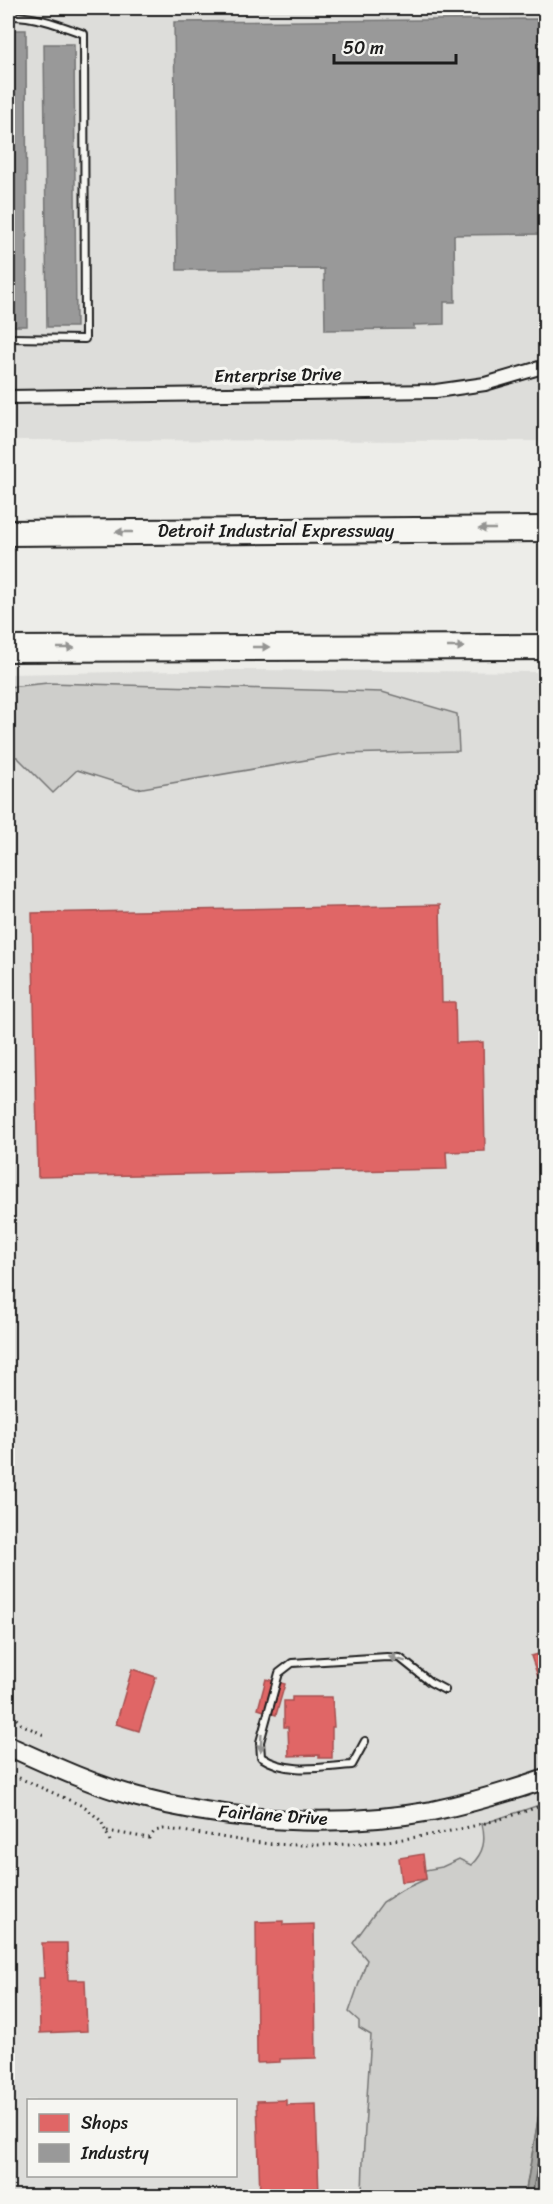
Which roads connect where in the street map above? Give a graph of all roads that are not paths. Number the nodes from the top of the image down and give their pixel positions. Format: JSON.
{"nodes":[{"id":1,"x":8,"y":16,"type":"edge"},
{"id":2,"x":8,"y":338,"type":"edge"},
{"id":3,"x":546,"y":366,"type":"edge"},
{"id":4,"x":8,"y":397,"type":"edge"},
{"id":5,"x":546,"y":529,"type":"edge"},
{"id":6,"x":8,"y":533,"type":"edge"},
{"id":7,"x":546,"y":646,"type":"edge"},
{"id":8,"x":8,"y":649,"type":"edge"},
{"id":9,"x":445,"y":1690,"type":"dead end"},
{"id":10,"x":365,"y":1741,"type":"dead end"},
{"id":11,"x":8,"y":1746,"type":"edge"},
{"id":12,"x":546,"y":1779,"type":"edge"}],
"edges":[{"from":1,"to":2,"type":"lane"},
{"from":3,"to":4,"type":"street","name":"Enterprise Drive"},
{"from":5,"to":6,"type":"highway","name":"Detroit Industrial Expressway","one_way":true},
{"from":8,"to":7,"type":"highway","one_way":true},
{"from":9,"to":10,"type":"lane","one_way":true},
{"from":11,"to":12,"type":"street","name":"Fairlane Drive"}]}
